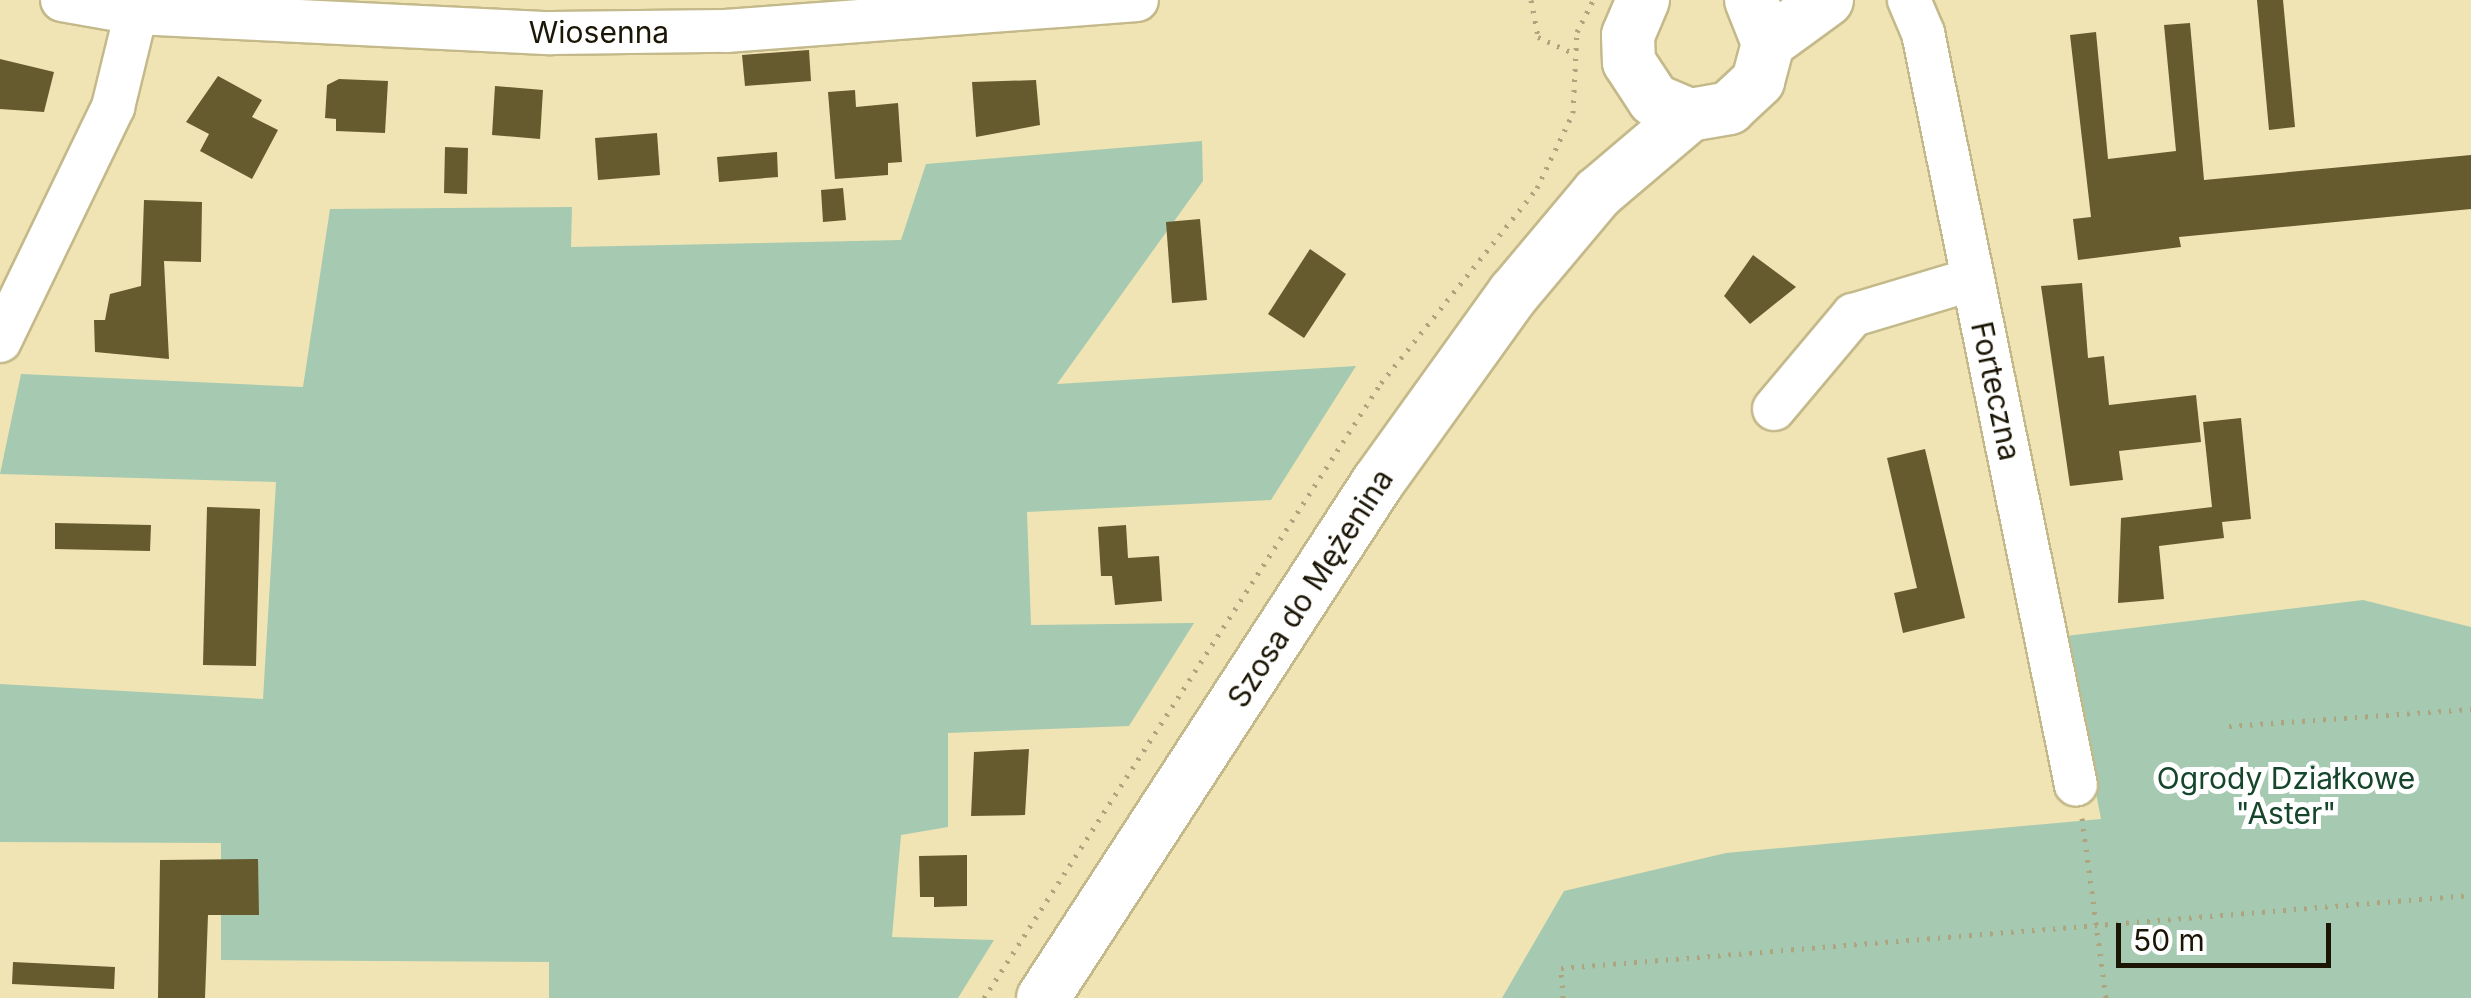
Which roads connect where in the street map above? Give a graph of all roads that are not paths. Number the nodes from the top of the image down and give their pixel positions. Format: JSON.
{"nodes":[{"id":1,"x":62,"y":0,"type":"edge"},
{"id":2,"x":1138,"y":0,"type":"edge"},
{"id":3,"x":1827,"y":0,"type":"edge"},
{"id":4,"x":1909,"y":0,"type":"edge"},
{"id":5,"x":1613,"y":2,"type":"edge"},
{"id":6,"x":1044,"y":4,"type":"edge"},
{"id":7,"x":136,"y":13,"type":"junction"},
{"id":8,"x":1760,"y":22,"type":"edge"},
{"id":9,"x":1640,"y":86,"type":"junction"},
{"id":10,"x":1690,"y":115,"type":"junction"},
{"id":11,"x":1598,"y":193,"type":"junction"},
{"id":12,"x":1973,"y":279,"type":"junction"},
{"id":13,"x":0,"y":341,"type":"edge"},
{"id":14,"x":1774,"y":409,"type":"dead end"},
{"id":15,"x":2076,"y":785,"type":"road end"},
{"id":16,"x":1044,"y":998,"type":"edge"}],
"edges":[{"from":1,"to":7,"type":"street","name":"Wiosenna"},
{"from":2,"to":6,"type":"street","name":"Wiosenna"},
{"from":3,"to":8,"type":"main road"},
{"from":4,"to":12,"type":"street","name":"Forteczna"},
{"from":5,"to":9,"type":"main road"},
{"from":6,"to":7,"type":"street","name":"Wiosenna"},
{"from":7,"to":13,"type":"street"},
{"from":8,"to":10,"type":"main road"},
{"from":9,"to":10,"type":"main road"},
{"from":9,"to":11,"type":"main road","name":"Szosa do Mężenina"},
{"from":10,"to":11,"type":"main road","name":"Szosa do Mężenina"},
{"from":11,"to":16,"type":"main road","name":"Szosa do Mężenina"},
{"from":12,"to":14,"type":"street"},
{"from":12,"to":15,"type":"street","name":"Forteczna"}]}
